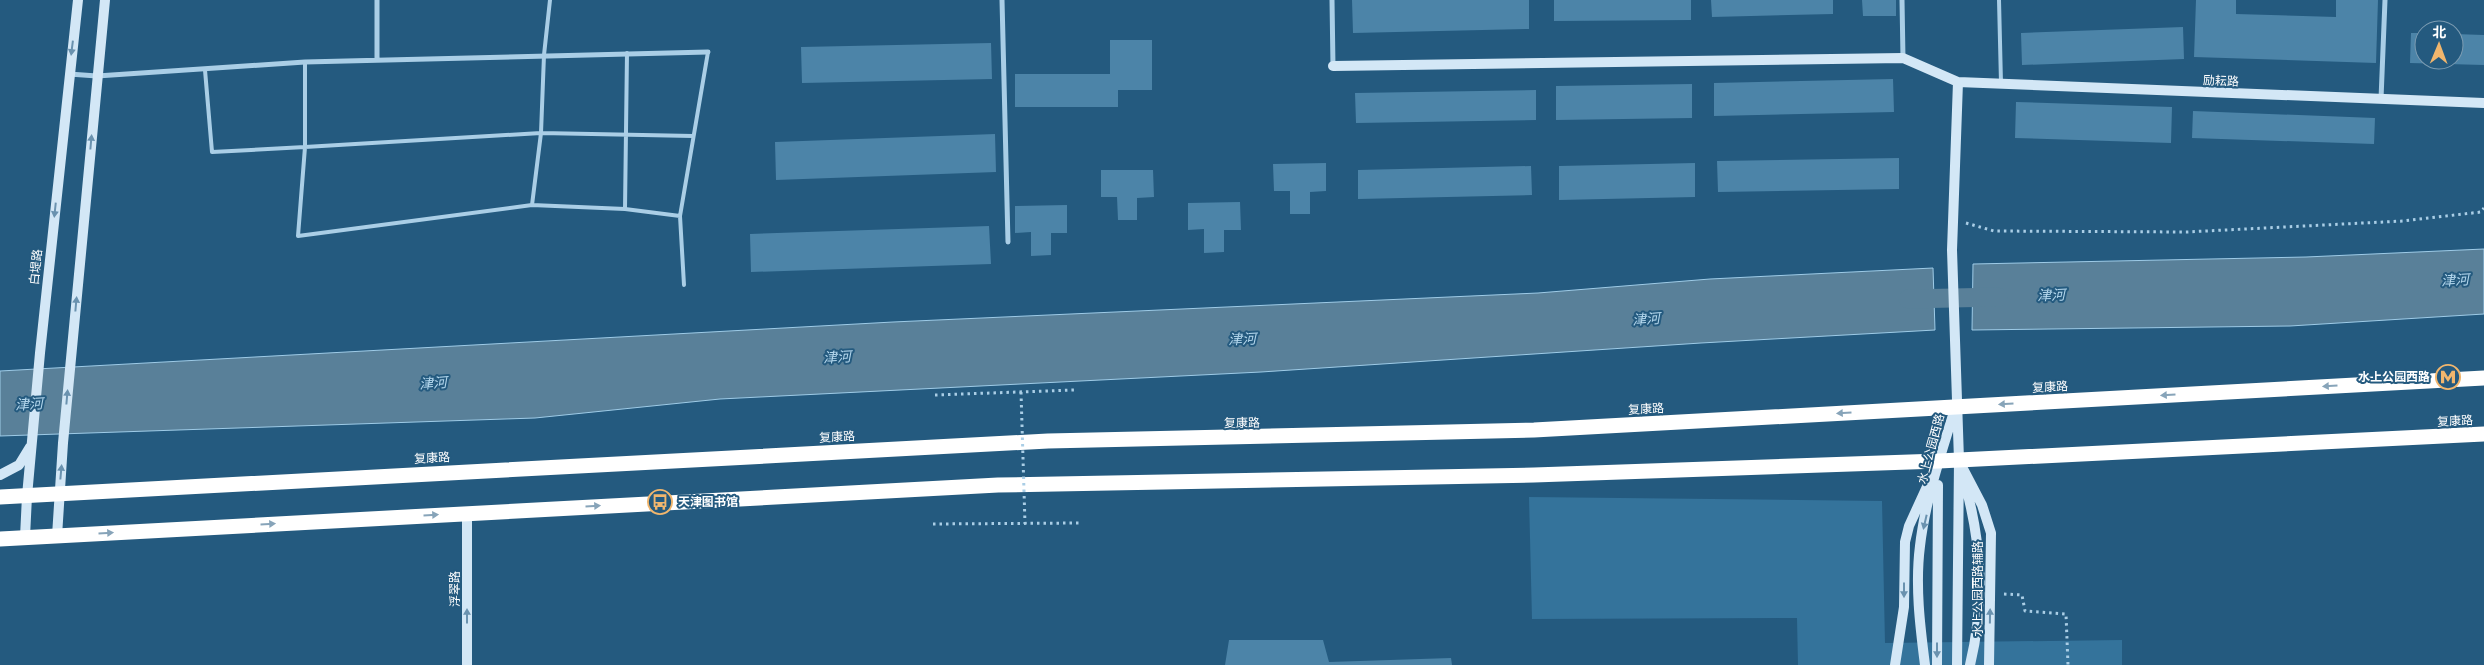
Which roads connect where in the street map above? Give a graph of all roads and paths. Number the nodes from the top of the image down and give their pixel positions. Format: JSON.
{"nodes":[{"id":1,"x":78,"y":0,"type":"edge"},
{"id":2,"x":105,"y":0,"type":"edge"},
{"id":3,"x":377,"y":0,"type":"edge"},
{"id":4,"x":550,"y":0,"type":"edge"},
{"id":5,"x":1002,"y":0,"type":"edge"},
{"id":6,"x":1332,"y":0,"type":"edge"},
{"id":7,"x":1902,"y":0,"type":"edge"},
{"id":8,"x":1999,"y":0,"type":"edge"},
{"id":9,"x":2385,"y":0,"type":"edge"},
{"id":10,"x":708,"y":52,"type":"joint"},
{"id":11,"x":627,"y":53,"type":"junction"},
{"id":12,"x":544,"y":55,"type":"junction"},
{"id":13,"x":1903,"y":58,"type":"junction"},
{"id":14,"x":377,"y":60,"type":"junction"},
{"id":15,"x":305,"y":62,"type":"junction"},
{"id":16,"x":1333,"y":66,"type":"joint"},
{"id":17,"x":205,"y":70,"type":"junction"},
{"id":18,"x":69,"y":74,"type":"junction"},
{"id":19,"x":97,"y":76,"type":"junction"},
{"id":20,"x":1958,"y":82,"type":"junction"},
{"id":21,"x":2001,"y":85,"type":"junction"},
{"id":22,"x":2382,"y":100,"type":"junction"},
{"id":23,"x":2484,"y":103,"type":"edge"},
{"id":24,"x":541,"y":133,"type":"junction"},
{"id":25,"x":626,"y":134,"type":"junction"},
{"id":26,"x":693,"y":136,"type":"junction"},
{"id":27,"x":305,"y":147,"type":"junction"},
{"id":28,"x":532,"y":205,"type":"junction"},
{"id":29,"x":2484,"y":208,"type":"edge"},
{"id":30,"x":625,"y":209,"type":"junction"},
{"id":31,"x":680,"y":216,"type":"junction"},
{"id":32,"x":1953,"y":220,"type":"junction"},
{"id":33,"x":1008,"y":242,"type":"dead end"},
{"id":34,"x":684,"y":285,"type":"dead end"},
{"id":35,"x":2484,"y":378,"type":"edge"},
{"id":36,"x":1074,"y":390,"type":"dead end"},
{"id":37,"x":1022,"y":392,"type":"junction"},
{"id":38,"x":935,"y":395,"type":"dead end"},
{"id":39,"x":1955,"y":407,"type":"junction"},
{"id":40,"x":2484,"y":434,"type":"edge"},
{"id":41,"x":32,"y":442,"type":"junction"},
{"id":42,"x":1959,"y":460,"type":"junction"},
{"id":43,"x":1939,"y":461,"type":"junction"},
{"id":44,"x":0,"y":475,"type":"edge"},
{"id":45,"x":59,"y":494,"type":"junction"},
{"id":46,"x":27,"y":496,"type":"junction"},
{"id":47,"x":0,"y":497,"type":"edge"},
{"id":48,"x":467,"y":513,"type":"junction"},
{"id":49,"x":1080,"y":523,"type":"dead end"},
{"id":50,"x":933,"y":524,"type":"dead end"},
{"id":51,"x":1025,"y":524,"type":"junction"},
{"id":52,"x":57,"y":536,"type":"junction"},
{"id":53,"x":25,"y":537,"type":"junction"},
{"id":54,"x":0,"y":539,"type":"edge"},
{"id":55,"x":1991,"y":594,"type":"junction"},
{"id":56,"x":467,"y":665,"type":"edge"},
{"id":57,"x":1894,"y":665,"type":"edge"},
{"id":58,"x":1925,"y":665,"type":"edge"},
{"id":59,"x":1937,"y":665,"type":"edge"},
{"id":60,"x":1957,"y":665,"type":"edge"},
{"id":61,"x":1970,"y":665,"type":"edge"},
{"id":62,"x":1989,"y":665,"type":"edge"},
{"id":63,"x":2068,"y":665,"type":"edge"}],
"edges":[{"from":1,"to":18,"type":"main road","name":"白堤路","one_way":true},
{"from":2,"to":19,"type":"main road"},
{"from":3,"to":14,"type":"street"},
{"from":4,"to":12,"type":"lane"},
{"from":5,"to":33,"type":"street"},
{"from":6,"to":16,"type":"street"},
{"from":7,"to":13,"type":"street"},
{"from":8,"to":21,"type":"lane"},
{"from":9,"to":22,"type":"street"},
{"from":10,"to":11,"type":"street"},
{"from":10,"to":26,"type":"lane"},
{"from":11,"to":12,"type":"street"},
{"from":11,"to":25,"type":"lane"},
{"from":12,"to":14,"type":"street"},
{"from":12,"to":24,"type":"lane"},
{"from":13,"to":16,"type":"main road"},
{"from":13,"to":20,"type":"main road","name":"励耘路"},
{"from":14,"to":15,"type":"street"},
{"from":15,"to":17,"type":"street"},
{"from":15,"to":27,"type":"lane"},
{"from":17,"to":19,"type":"street"},
{"from":17,"to":27,"type":"lane"},
{"from":18,"to":19,"type":"street"},
{"from":18,"to":41,"type":"main road","name":"白堤路","one_way":true},
{"from":45,"to":19,"type":"main road","one_way":true},
{"from":20,"to":21,"type":"main road","name":"励耘路"},
{"from":20,"to":32,"type":"main road"},
{"from":21,"to":22,"type":"main road","name":"励耘路"},
{"from":22,"to":23,"type":"main road","name":"励耘路"},
{"from":24,"to":25,"type":"lane"},
{"from":24,"to":27,"type":"lane"},
{"from":24,"to":28,"type":"lane"},
{"from":25,"to":26,"type":"lane"},
{"from":25,"to":30,"type":"lane"},
{"from":26,"to":31,"type":"lane"},
{"from":27,"to":28,"type":"lane"},
{"from":28,"to":30,"type":"lane"},
{"from":29,"to":32,"type":"path"},
{"from":30,"to":31,"type":"lane"},
{"from":31,"to":34,"type":"lane"},
{"from":32,"to":39,"type":"main road"},
{"from":35,"to":39,"type":"highway","name":"复康路","one_way":true},
{"from":36,"to":37,"type":"path"},
{"from":37,"to":38,"type":"path"},
{"from":37,"to":51,"type":"path","bridge":true},
{"from":39,"to":42,"type":"main road","name":"水上公园西路"},
{"from":39,"to":43,"type":"main road","name":"水上公园西路"},
{"from":39,"to":45,"type":"highway","name":"复康路","one_way":true},
{"from":40,"to":42,"type":"highway","name":"复康路"},
{"from":41,"to":44,"type":"main road"},
{"from":41,"to":46,"type":"main road","name":"白堤路"},
{"from":42,"to":43,"type":"highway","name":"复康路"},
{"from":42,"to":55,"type":"main road","name":"水上公园西路辅路"},
{"from":42,"to":60,"type":"main road","name":"水上公园西路"},
{"from":42,"to":61,"type":"main road"},
{"from":48,"to":43,"type":"highway","name":"复康路","one_way":true},
{"from":43,"to":57,"type":"main road","one_way":true},
{"from":43,"to":58,"type":"main road","name":"水上公园西路","one_way":true},
{"from":43,"to":59,"type":"main road","one_way":true},
{"from":45,"to":46,"type":"highway","name":"复康路"},
{"from":45,"to":52,"type":"main road"},
{"from":46,"to":47,"type":"highway","name":"复康路"},
{"from":46,"to":53,"type":"main road","name":"白堤路"},
{"from":52,"to":48,"type":"highway","name":"复康路","one_way":true},
{"from":56,"to":48,"type":"main road","name":"浮翠路","one_way":true},
{"from":49,"to":51,"type":"path"},
{"from":50,"to":51,"type":"path"},
{"from":52,"to":53,"type":"highway","name":"复康路"},
{"from":53,"to":54,"type":"highway","name":"复康路"},
{"from":62,"to":55,"type":"main road","name":"水上公园西路辅路","one_way":true},
{"from":55,"to":63,"type":"path"}]}
